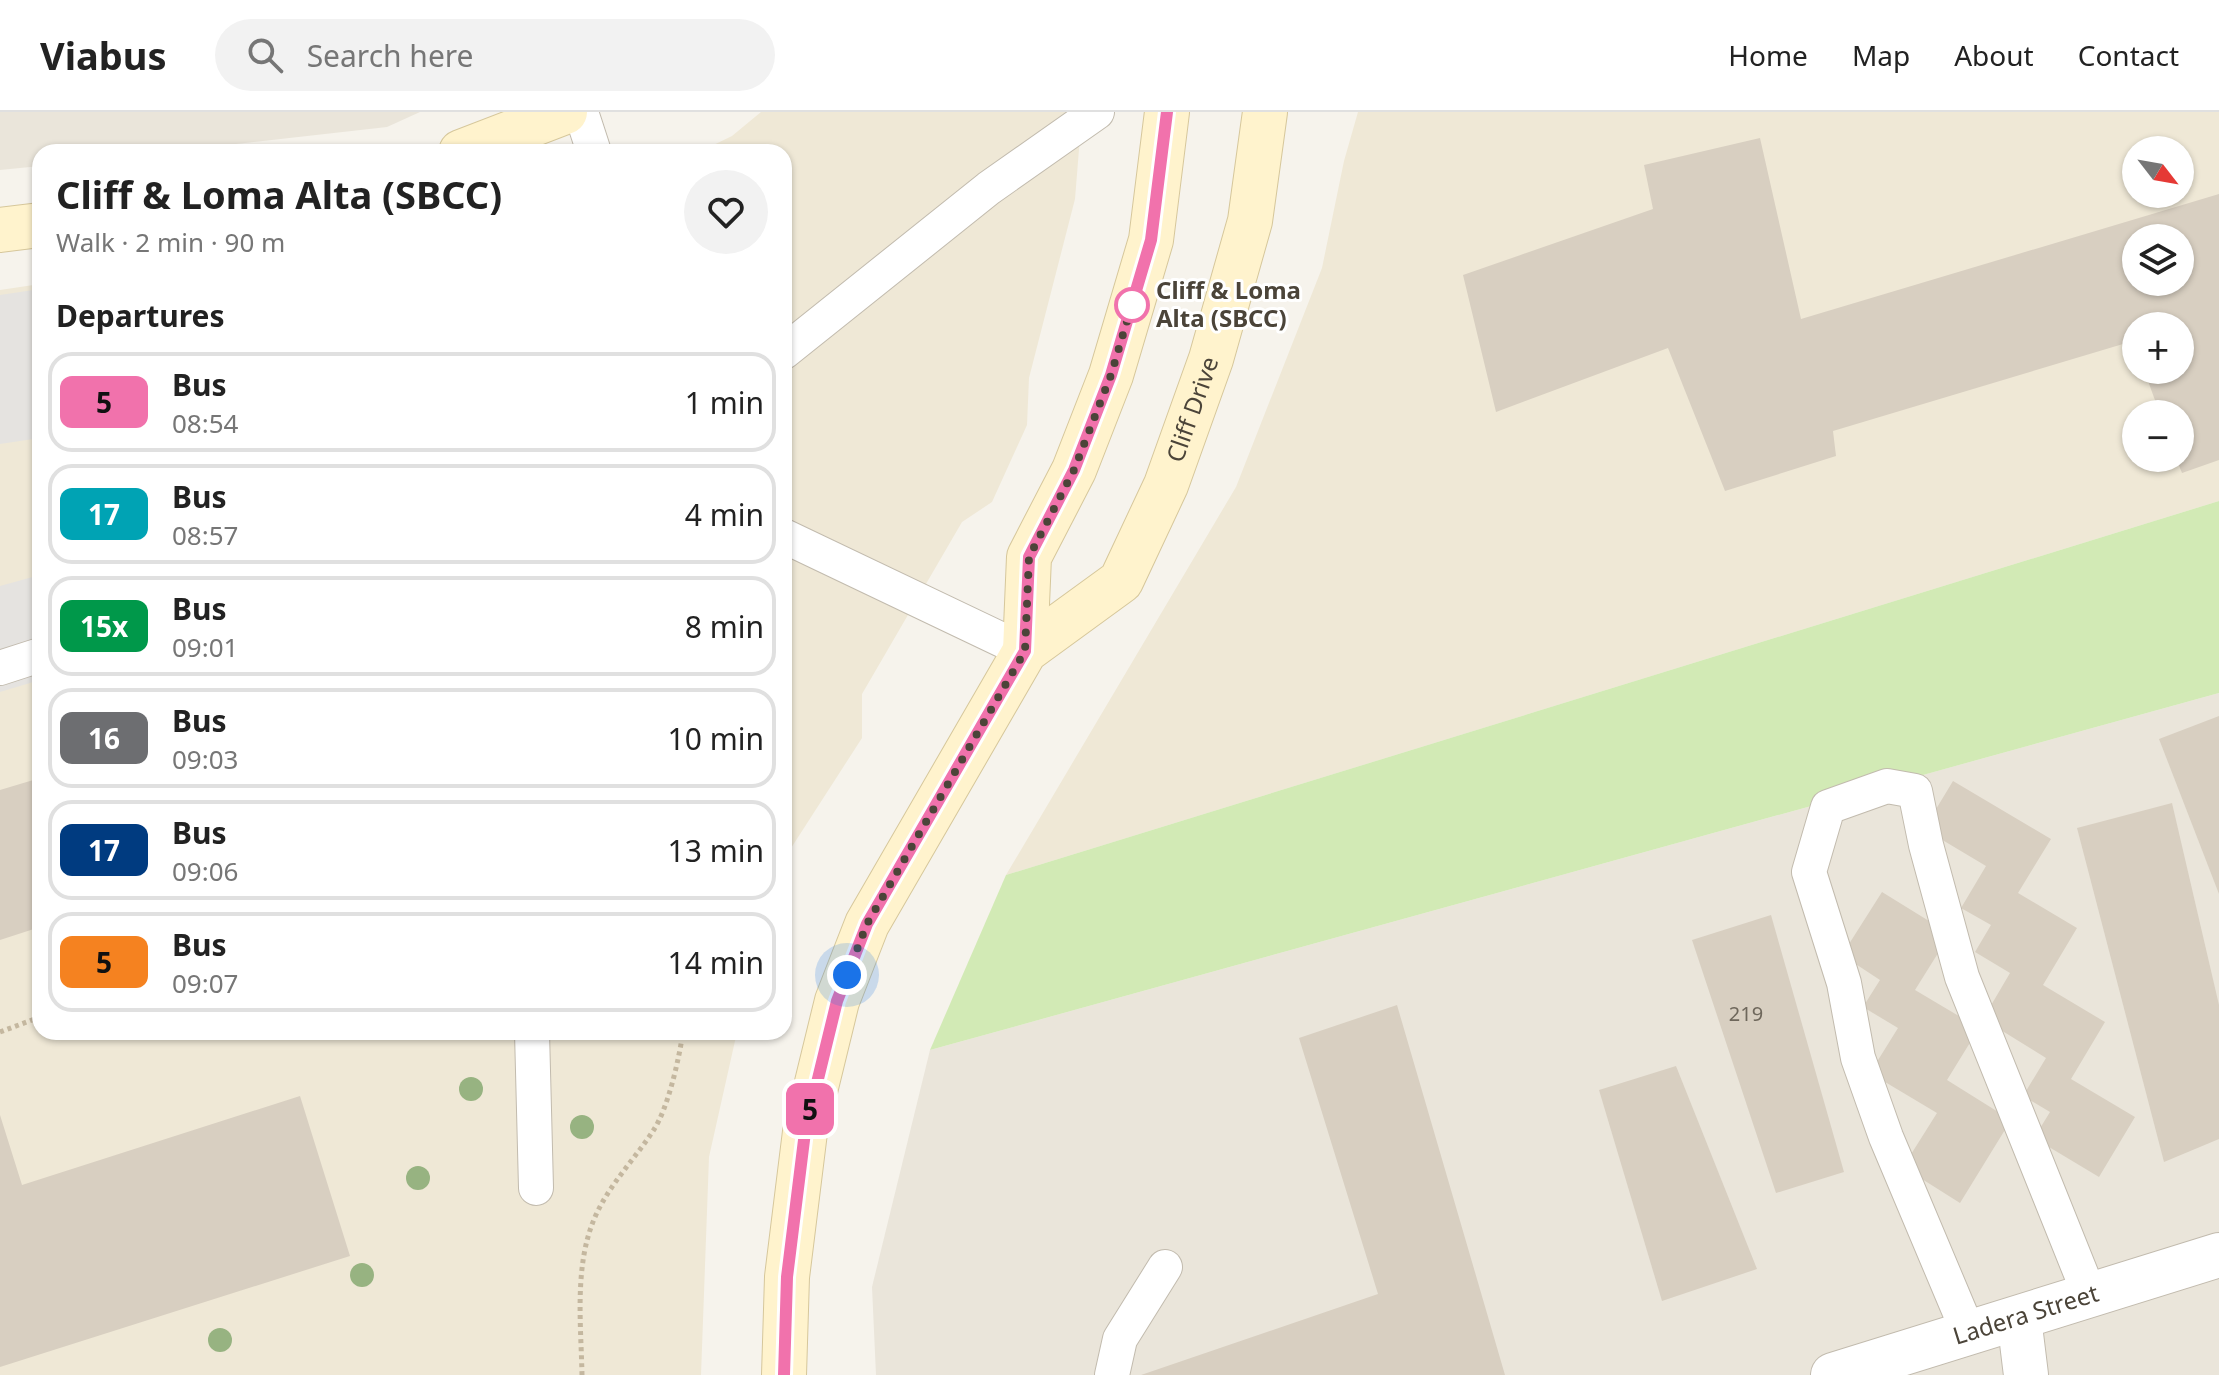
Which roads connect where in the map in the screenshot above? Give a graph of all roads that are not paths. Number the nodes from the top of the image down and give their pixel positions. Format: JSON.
{"nodes":[{"id":1,"x":565,"y":112,"type":"edge"},
{"id":2,"x":581,"y":112,"type":"edge"},
{"id":3,"x":1097,"y":112,"type":"edge"},
{"id":4,"x":1167,"y":112,"type":"edge"},
{"id":5,"x":1265,"y":112,"type":"edge"},
{"id":6,"x":482,"y":144,"type":"edge"},
{"id":7,"x":591,"y":144,"type":"edge"},
{"id":8,"x":32,"y":226,"type":"edge"},
{"id":9,"x":0,"y":230,"type":"edge"},
{"id":10,"x":792,"y":346,"type":"edge"},
{"id":11,"x":792,"y":540,"type":"edge"},
{"id":12,"x":1025,"y":651,"type":"junction"},
{"id":13,"x":32,"y":658,"type":"edge"},
{"id":14,"x":0,"y":668,"type":"edge"},
{"id":15,"x":532,"y":1040,"type":"edge"},
{"id":16,"x":536,"y":1188,"type":"dead end"},
{"id":17,"x":2219,"y":1255,"type":"edge"},
{"id":18,"x":1165,"y":1267,"type":"dead end"},
{"id":19,"x":2090,"y":1296,"type":"junction"},
{"id":20,"x":2019,"y":1318,"type":"junction"},
{"id":21,"x":1969,"y":1334,"type":"junction"},
{"id":22,"x":784,"y":1375,"type":"edge"},
{"id":23,"x":1112,"y":1375,"type":"edge"},
{"id":24,"x":1833,"y":1375,"type":"edge"},
{"id":25,"x":2026,"y":1375,"type":"edge"}],
"edges":[{"from":1,"to":6,"type":"main road"},
{"from":2,"to":7,"type":"lane"},
{"from":3,"to":10,"type":"lane"},
{"from":4,"to":12,"type":"main road","name":"Cliff Drive"},
{"from":5,"to":12,"type":"main road","name":"Cliff Drive"},
{"from":8,"to":9,"type":"main road"},
{"from":11,"to":12,"type":"lane"},
{"from":12,"to":22,"type":"main road","name":"Cliff Drive"},
{"from":13,"to":14,"type":"lane"},
{"from":15,"to":16,"type":"lane"},
{"from":17,"to":19,"type":"street","name":"Ladera Street"},
{"from":18,"to":23,"type":"lane"},
{"from":19,"to":20,"type":"street","name":"Ladera Street"},
{"from":19,"to":21,"type":"lane"},
{"from":20,"to":21,"type":"street","name":"Ladera Street"},
{"from":20,"to":25,"type":"street"},
{"from":21,"to":24,"type":"street","name":"Ladera Street"}]}
